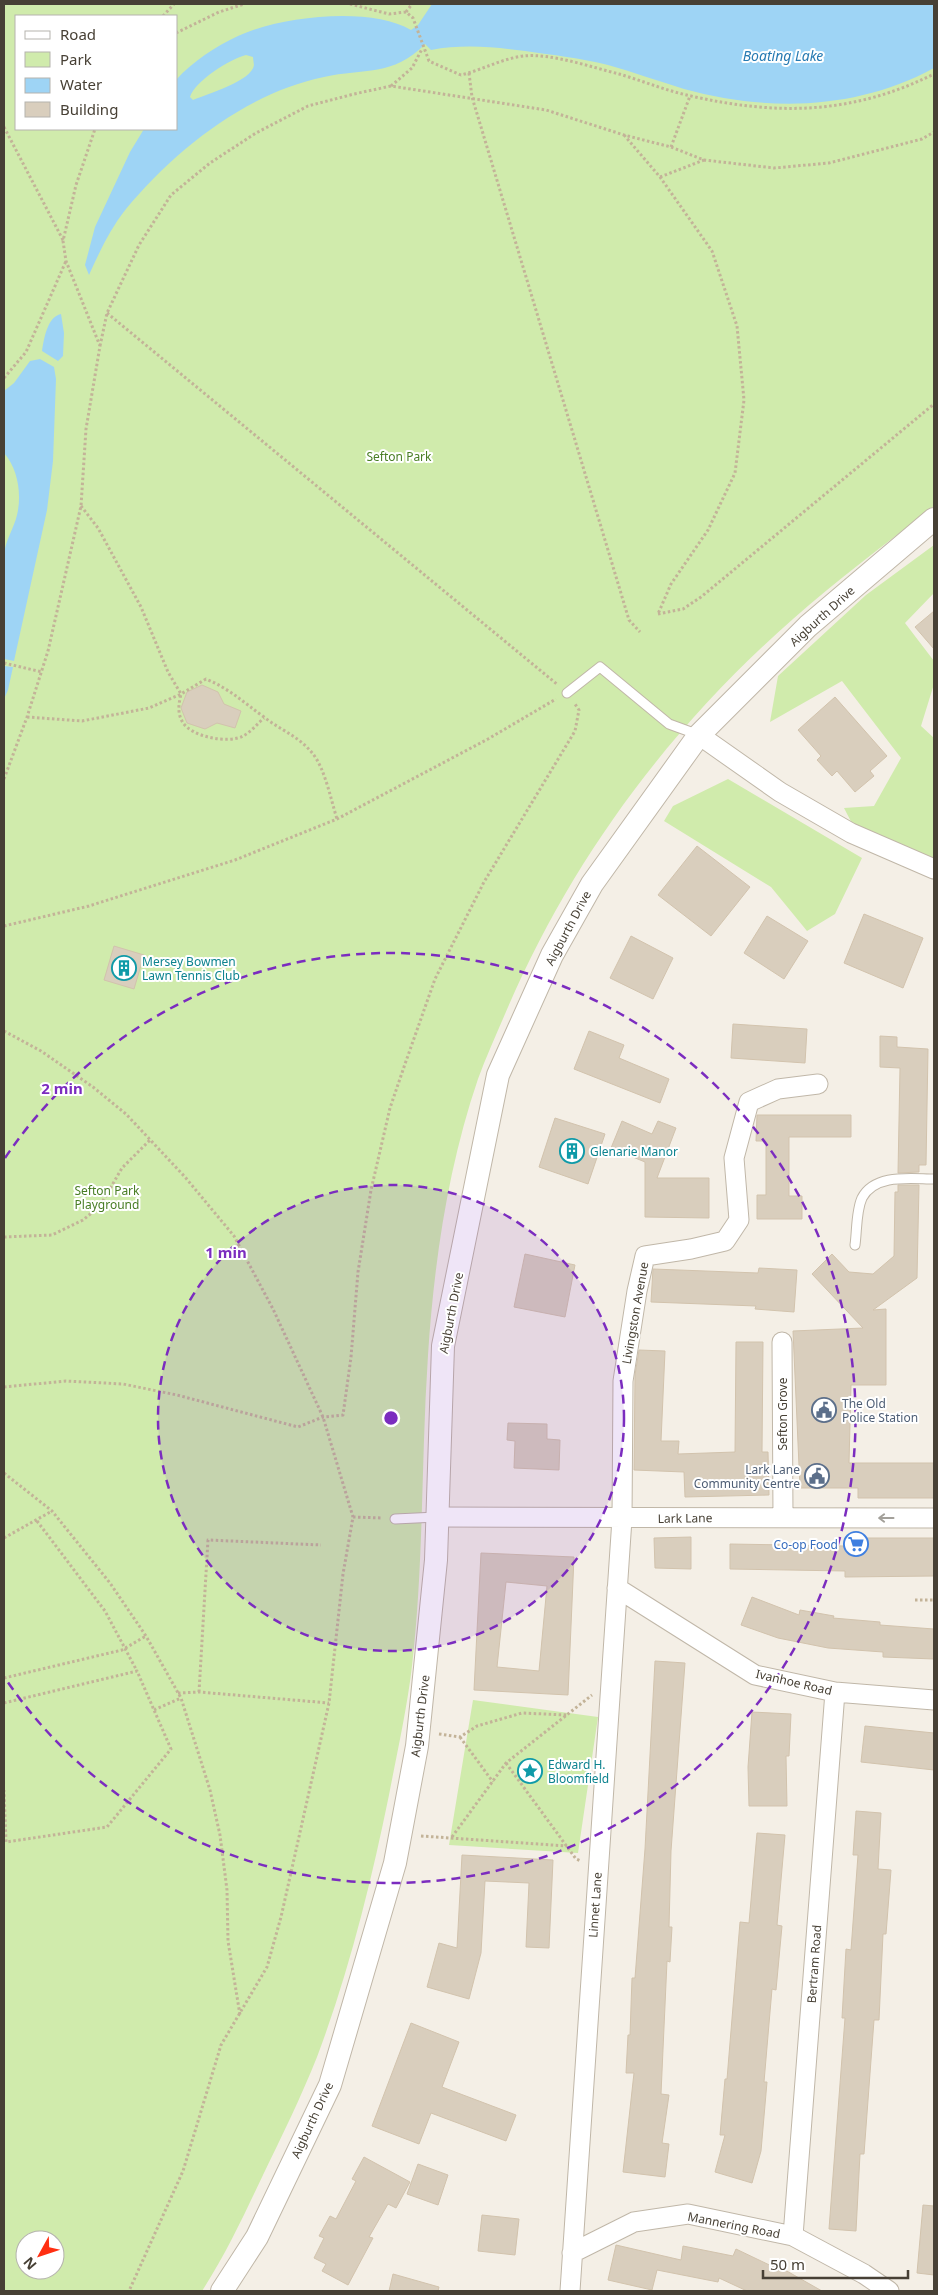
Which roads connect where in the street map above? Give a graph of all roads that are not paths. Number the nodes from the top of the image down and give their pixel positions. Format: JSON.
{"nodes":[{"id":1,"x":934,"y":519,"type":"edge"},
{"id":2,"x":567,"y":693,"type":"road end"},
{"id":3,"x":699,"y":735,"type":"junction"},
{"id":4,"x":934,"y":869,"type":"edge"},
{"id":5,"x":818,"y":1084,"type":"dead end"},
{"id":6,"x":934,"y":1179,"type":"edge"},
{"id":7,"x":855,"y":1245,"type":"dead end"},
{"id":8,"x":782,"y":1342,"type":"dead end"},
{"id":9,"x":436,"y":1517,"type":"junction"},
{"id":10,"x":783,"y":1517,"type":"junction"},
{"id":11,"x":934,"y":1518,"type":"edge"},
{"id":12,"x":395,"y":1519,"type":"road end"},
{"id":13,"x":622,"y":1519,"type":"junction"},
{"id":14,"x":617,"y":1588,"type":"junction"},
{"id":15,"x":835,"y":1692,"type":"junction"},
{"id":16,"x":934,"y":1700,"type":"edge"},
{"id":17,"x":794,"y":2236,"type":"junction"},
{"id":18,"x":572,"y":2252,"type":"junction"},
{"id":19,"x":222,"y":2291,"type":"edge"},
{"id":20,"x":570,"y":2291,"type":"edge"},
{"id":21,"x":889,"y":2291,"type":"edge"}],
"edges":[{"from":1,"to":3,"type":"street","name":"Aigburth Drive"},
{"from":2,"to":3,"type":"lane"},
{"from":3,"to":4,"type":"street"},
{"from":3,"to":9,"type":"street","name":"Aigburth Drive"},
{"from":5,"to":13,"type":"street","name":"Livingston Avenue"},
{"from":6,"to":7,"type":"lane"},
{"from":8,"to":10,"type":"street","name":"Sefton Grove"},
{"from":9,"to":12,"type":"lane"},
{"from":9,"to":13,"type":"street","name":"Lark Lane"},
{"from":9,"to":19,"type":"street","name":"Aigburth Drive"},
{"from":11,"to":10,"type":"street","name":"Lark Lane","one_way":true},
{"from":10,"to":13,"type":"street","name":"Lark Lane"},
{"from":13,"to":14,"type":"street","name":"Linnet Lane"},
{"from":14,"to":15,"type":"street","name":"Ivanhoe Road"},
{"from":14,"to":18,"type":"street","name":"Linnet Lane"},
{"from":15,"to":16,"type":"street","name":"Ivanhoe Road"},
{"from":15,"to":17,"type":"street","name":"Bertram Road"},
{"from":17,"to":18,"type":"street","name":"Mannering Road"},
{"from":17,"to":21,"type":"street","name":"Mannering Road"},
{"from":18,"to":20,"type":"street","name":"Linnet Lane"}]}
